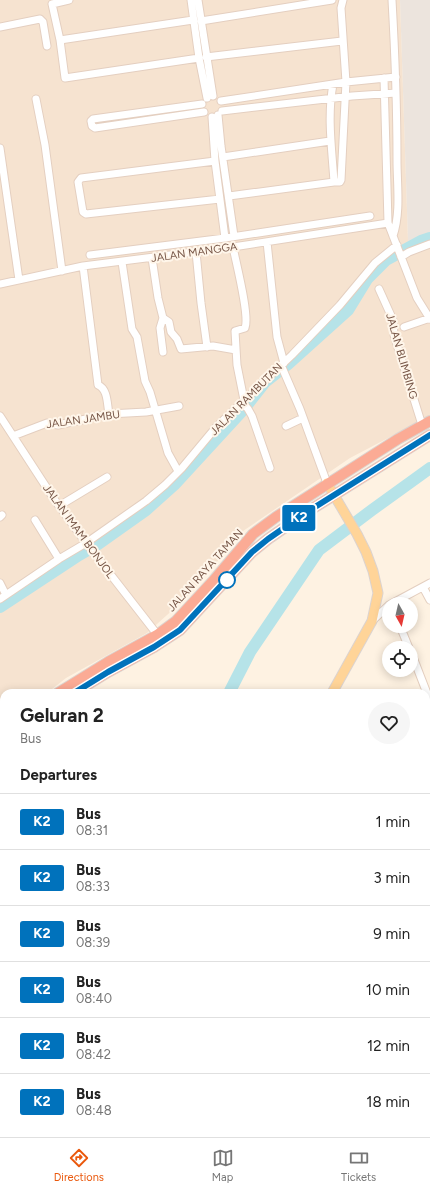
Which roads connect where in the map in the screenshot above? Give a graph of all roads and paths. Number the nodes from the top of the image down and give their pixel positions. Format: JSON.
{"nodes":[{"id":1,"x":69,"y":0,"type":"edge"},
{"id":2,"x":191,"y":0,"type":"edge"},
{"id":3,"x":198,"y":0,"type":"edge"},
{"id":4,"x":332,"y":0,"type":"edge"},
{"id":5,"x":337,"y":0,"type":"edge"},
{"id":6,"x":343,"y":0,"type":"edge"},
{"id":7,"x":392,"y":0,"type":"edge"},
{"id":8,"x":341,"y":8,"type":"junction"},
{"id":9,"x":193,"y":20,"type":"junction"},
{"id":10,"x":201,"y":20,"type":"junction"},
{"id":11,"x":0,"y":27,"type":"edge"},
{"id":12,"x":60,"y":40,"type":"junction"},
{"id":13,"x":342,"y":41,"type":"junction"},
{"id":14,"x":47,"y":46,"type":"dead end"},
{"id":15,"x":206,"y":57,"type":"junction"},
{"id":16,"x":199,"y":58,"type":"junction"},
{"id":17,"x":396,"y":77,"type":"junction"},
{"id":18,"x":384,"y":78,"type":"junction"},
{"id":19,"x":346,"y":82,"type":"junction"},
{"id":20,"x":333,"y":84,"type":"junction"},
{"id":21,"x":396,"y":93,"type":"junction"},
{"id":22,"x":386,"y":94,"type":"junction"},
{"id":23,"x":210,"y":97,"type":"junction"},
{"id":24,"x":344,"y":97,"type":"junction"},
{"id":25,"x":36,"y":99,"type":"dead end"},
{"id":26,"x":330,"y":99,"type":"junction"},
{"id":27,"x":222,"y":101,"type":"junction"},
{"id":28,"x":202,"y":104,"type":"junction"},
{"id":29,"x":204,"y":112,"type":"junction"},
{"id":30,"x":217,"y":114,"type":"junction"},
{"id":31,"x":330,"y":141,"type":"junction"},
{"id":32,"x":0,"y":148,"type":"edge"},
{"id":33,"x":223,"y":157,"type":"junction"},
{"id":34,"x":215,"y":161,"type":"junction"},
{"id":35,"x":334,"y":182,"type":"junction"},
{"id":36,"x":229,"y":196,"type":"junction"},
{"id":37,"x":220,"y":199,"type":"junction"},
{"id":38,"x":370,"y":216,"type":"dead end"},
{"id":39,"x":388,"y":223,"type":"junction"},
{"id":40,"x":234,"y":236,"type":"junction"},
{"id":41,"x":393,"y":236,"type":"junction"},
{"id":42,"x":225,"y":238,"type":"junction"},
{"id":43,"x":267,"y":242,"type":"junction"},
{"id":44,"x":430,"y":244,"type":"edge"},
{"id":45,"x":233,"y":247,"type":"junction"},
{"id":46,"x":196,"y":252,"type":"junction"},
{"id":47,"x":399,"y":252,"type":"junction"},
{"id":48,"x":90,"y":255,"type":"dead end"},
{"id":49,"x":152,"y":258,"type":"junction"},
{"id":50,"x":122,"y":262,"type":"junction"},
{"id":51,"x":83,"y":266,"type":"junction"},
{"id":52,"x":62,"y":271,"type":"junction"},
{"id":53,"x":19,"y":280,"type":"junction"},
{"id":54,"x":0,"y":284,"type":"edge"},
{"id":55,"x":379,"y":289,"type":"dead end"},
{"id":56,"x":163,"y":318,"type":"junction"},
{"id":57,"x":430,"y":319,"type":"edge"},
{"id":58,"x":404,"y":328,"type":"dead end"},
{"id":59,"x":207,"y":346,"type":"junction"},
{"id":60,"x":236,"y":350,"type":"junction"},
{"id":61,"x":163,"y":352,"type":"dead end"},
{"id":62,"x":283,"y":366,"type":"junction"},
{"id":63,"x":245,"y":404,"type":"junction"},
{"id":64,"x":179,"y":406,"type":"dead end"},
{"id":65,"x":155,"y":410,"type":"junction"},
{"id":66,"x":109,"y":414,"type":"junction"},
{"id":67,"x":0,"y":416,"type":"edge"},
{"id":68,"x":303,"y":418,"type":"junction"},
{"id":69,"x":426,"y":423,"type":"edge"},
{"id":70,"x":286,"y":426,"type":"dead end"},
{"id":71,"x":430,"y":435,"type":"edge"},
{"id":72,"x":13,"y":436,"type":"junction"},
{"id":73,"x":270,"y":468,"type":"dead end"},
{"id":74,"x":178,"y":471,"type":"junction"},
{"id":75,"x":107,"y":477,"type":"dead end"},
{"id":76,"x":327,"y":483,"type":"junction"},
{"id":77,"x":334,"y":495,"type":"junction"},
{"id":78,"x":60,"y":506,"type":"junction"},
{"id":79,"x":35,"y":520,"type":"dead end"},
{"id":80,"x":88,"y":545,"type":"junction"},
{"id":81,"x":59,"y":559,"type":"junction"},
{"id":82,"x":0,"y":582,"type":"edge"},
{"id":83,"x":427,"y":585,"type":"edge"},
{"id":84,"x":378,"y":593,"type":"junction"},
{"id":85,"x":3,"y":597,"type":"edge"},
{"id":86,"x":382,"y":597,"type":"edge"},
{"id":87,"x":404,"y":597,"type":"edge"},
{"id":88,"x":430,"y":600,"type":"edge"},
{"id":89,"x":382,"y":612,"type":"edge"},
{"id":90,"x":372,"y":621,"type":"junction"},
{"id":91,"x":160,"y":638,"type":"junction"},
{"id":92,"x":418,"y":670,"type":"edge"},
{"id":93,"x":65,"y":689,"type":"edge"},
{"id":94,"x":80,"y":689,"type":"edge"},
{"id":95,"x":334,"y":689,"type":"edge"},
{"id":96,"x":425,"y":689,"type":"edge"}],
"edges":[{"from":1,"to":12,"type":"street"},
{"from":2,"to":9,"type":"street"},
{"from":3,"to":10,"type":"street"},
{"from":4,"to":10,"type":"street"},
{"from":5,"to":8,"type":"street"},
{"from":6,"to":8,"type":"street"},
{"from":7,"to":17,"type":"street"},
{"from":8,"to":13,"type":"street"},
{"from":9,"to":12,"type":"street"},
{"from":9,"to":16,"type":"street"},
{"from":10,"to":15,"type":"street"},
{"from":11,"to":14,"type":"street"},
{"from":12,"to":16,"type":"street"},
{"from":13,"to":15,"type":"street"},
{"from":13,"to":19,"type":"street"},
{"from":15,"to":23,"type":"street"},
{"from":16,"to":23,"type":"street"},
{"from":17,"to":18,"type":"street"},
{"from":17,"to":21,"type":"street"},
{"from":18,"to":19,"type":"street"},
{"from":18,"to":22,"type":"street"},
{"from":19,"to":20,"type":"street"},
{"from":19,"to":24,"type":"street"},
{"from":20,"to":26,"type":"street"},
{"from":20,"to":27,"type":"street"},
{"from":21,"to":22,"type":"street"},
{"from":21,"to":41,"type":"street"},
{"from":22,"to":24,"type":"street"},
{"from":22,"to":39,"type":"street"},
{"from":23,"to":27,"type":"street"},
{"from":23,"to":28,"type":"street"},
{"from":24,"to":26,"type":"street"},
{"from":24,"to":35,"type":"street"},
{"from":25,"to":52,"type":"street"},
{"from":26,"to":30,"type":"street"},
{"from":26,"to":31,"type":"street"},
{"from":27,"to":30,"type":"street"},
{"from":28,"to":29,"type":"street"},
{"from":28,"to":29,"type":"street"},
{"from":29,"to":30,"type":"street"},
{"from":30,"to":33,"type":"street"},
{"from":30,"to":34,"type":"street"},
{"from":31,"to":33,"type":"street"},
{"from":31,"to":35,"type":"street"},
{"from":32,"to":53,"type":"street"},
{"from":33,"to":36,"type":"street"},
{"from":34,"to":37,"type":"street"},
{"from":34,"to":37,"type":"street"},
{"from":35,"to":36,"type":"street"},
{"from":36,"to":40,"type":"street"},
{"from":37,"to":42,"type":"street"},
{"from":38,"to":40,"type":"street"},
{"from":39,"to":41,"type":"street"},
{"from":39,"to":43,"type":"street","name":"JALAN MANGGA"},
{"from":40,"to":42,"type":"street"},
{"from":41,"to":47,"type":"street"},
{"from":42,"to":48,"type":"street"},
{"from":43,"to":45,"type":"street","name":"JALAN MANGGA"},
{"from":43,"to":62,"type":"street"},
{"from":44,"to":47,"type":"street","name":"JALAN RAMBUTAN"},
{"from":45,"to":46,"type":"street","name":"JALAN MANGGA"},
{"from":45,"to":60,"type":"street"},
{"from":46,"to":49,"type":"street","name":"JALAN MANGGA"},
{"from":46,"to":59,"type":"street"},
{"from":47,"to":57,"type":"street"},
{"from":47,"to":62,"type":"street","name":"JALAN RAMBUTAN"},
{"from":49,"to":50,"type":"street","name":"JALAN MANGGA"},
{"from":49,"to":56,"type":"street"},
{"from":50,"to":51,"type":"street","name":"JALAN MANGGA"},
{"from":50,"to":65,"type":"street"},
{"from":51,"to":52,"type":"street","name":"JALAN MANGGA"},
{"from":51,"to":66,"type":"street"},
{"from":52,"to":53,"type":"street","name":"JALAN MANGGA"},
{"from":53,"to":54,"type":"street","name":"JALAN MANGGA"},
{"from":55,"to":69,"type":"street","name":"JALAN BLIMBING"},
{"from":56,"to":59,"type":"street"},
{"from":56,"to":61,"type":"street"},
{"from":57,"to":58,"type":"street"},
{"from":59,"to":60,"type":"street"},
{"from":60,"to":63,"type":"street"},
{"from":62,"to":63,"type":"street","name":"JALAN RAMBUTAN"},
{"from":62,"to":68,"type":"street"},
{"from":63,"to":73,"type":"street"},
{"from":63,"to":74,"type":"street","name":"JALAN RAMBUTAN"},
{"from":64,"to":65,"type":"street","name":"JALAN JAMBU"},
{"from":65,"to":66,"type":"street","name":"JALAN JAMBU"},
{"from":65,"to":74,"type":"street"},
{"from":66,"to":72,"type":"street","name":"JALAN JAMBU"},
{"from":67,"to":72,"type":"street","name":"JALAN IMAM BONJOL"},
{"from":68,"to":70,"type":"street"},
{"from":68,"to":76,"type":"street"},
{"from":69,"to":76,"type":"highway","name":"JALAN RAYA TAMAN"},
{"from":71,"to":77,"type":"highway","name":"JALAN RAYA TAMAN"},
{"from":72,"to":78,"type":"street","name":"JALAN IMAM BONJOL"},
{"from":74,"to":80,"type":"street","name":"JALAN RAMBUTAN"},
{"from":75,"to":78,"type":"street"},
{"from":76,"to":77,"type":"main road"},
{"from":76,"to":91,"type":"highway","name":"JALAN RAYA TAMAN"},
{"from":77,"to":84,"type":"main road"},
{"from":77,"to":91,"type":"highway","name":"JALAN RAYA TAMAN"},
{"from":78,"to":80,"type":"street","name":"JALAN IMAM BONJOL"},
{"from":79,"to":81,"type":"street"},
{"from":80,"to":81,"type":"street","name":"JALAN RAMBUTAN"},
{"from":80,"to":91,"type":"street","name":"JALAN IMAM BONJOL"},
{"from":81,"to":85,"type":"street","name":"JALAN RAMBUTAN"},
{"from":82,"to":85,"type":"street"},
{"from":83,"to":87,"type":"street"},
{"from":83,"to":88,"type":"street"},
{"from":84,"to":86,"type":"street"},
{"from":84,"to":90,"type":"main road"},
{"from":89,"to":90,"type":"street"},
{"from":90,"to":95,"type":"main road"},
{"from":91,"to":93,"type":"highway","name":"JALAN RAYA TAMAN"},
{"from":91,"to":94,"type":"highway","name":"JALAN RAYA TAMAN"},
{"from":92,"to":96,"type":"street"}]}
